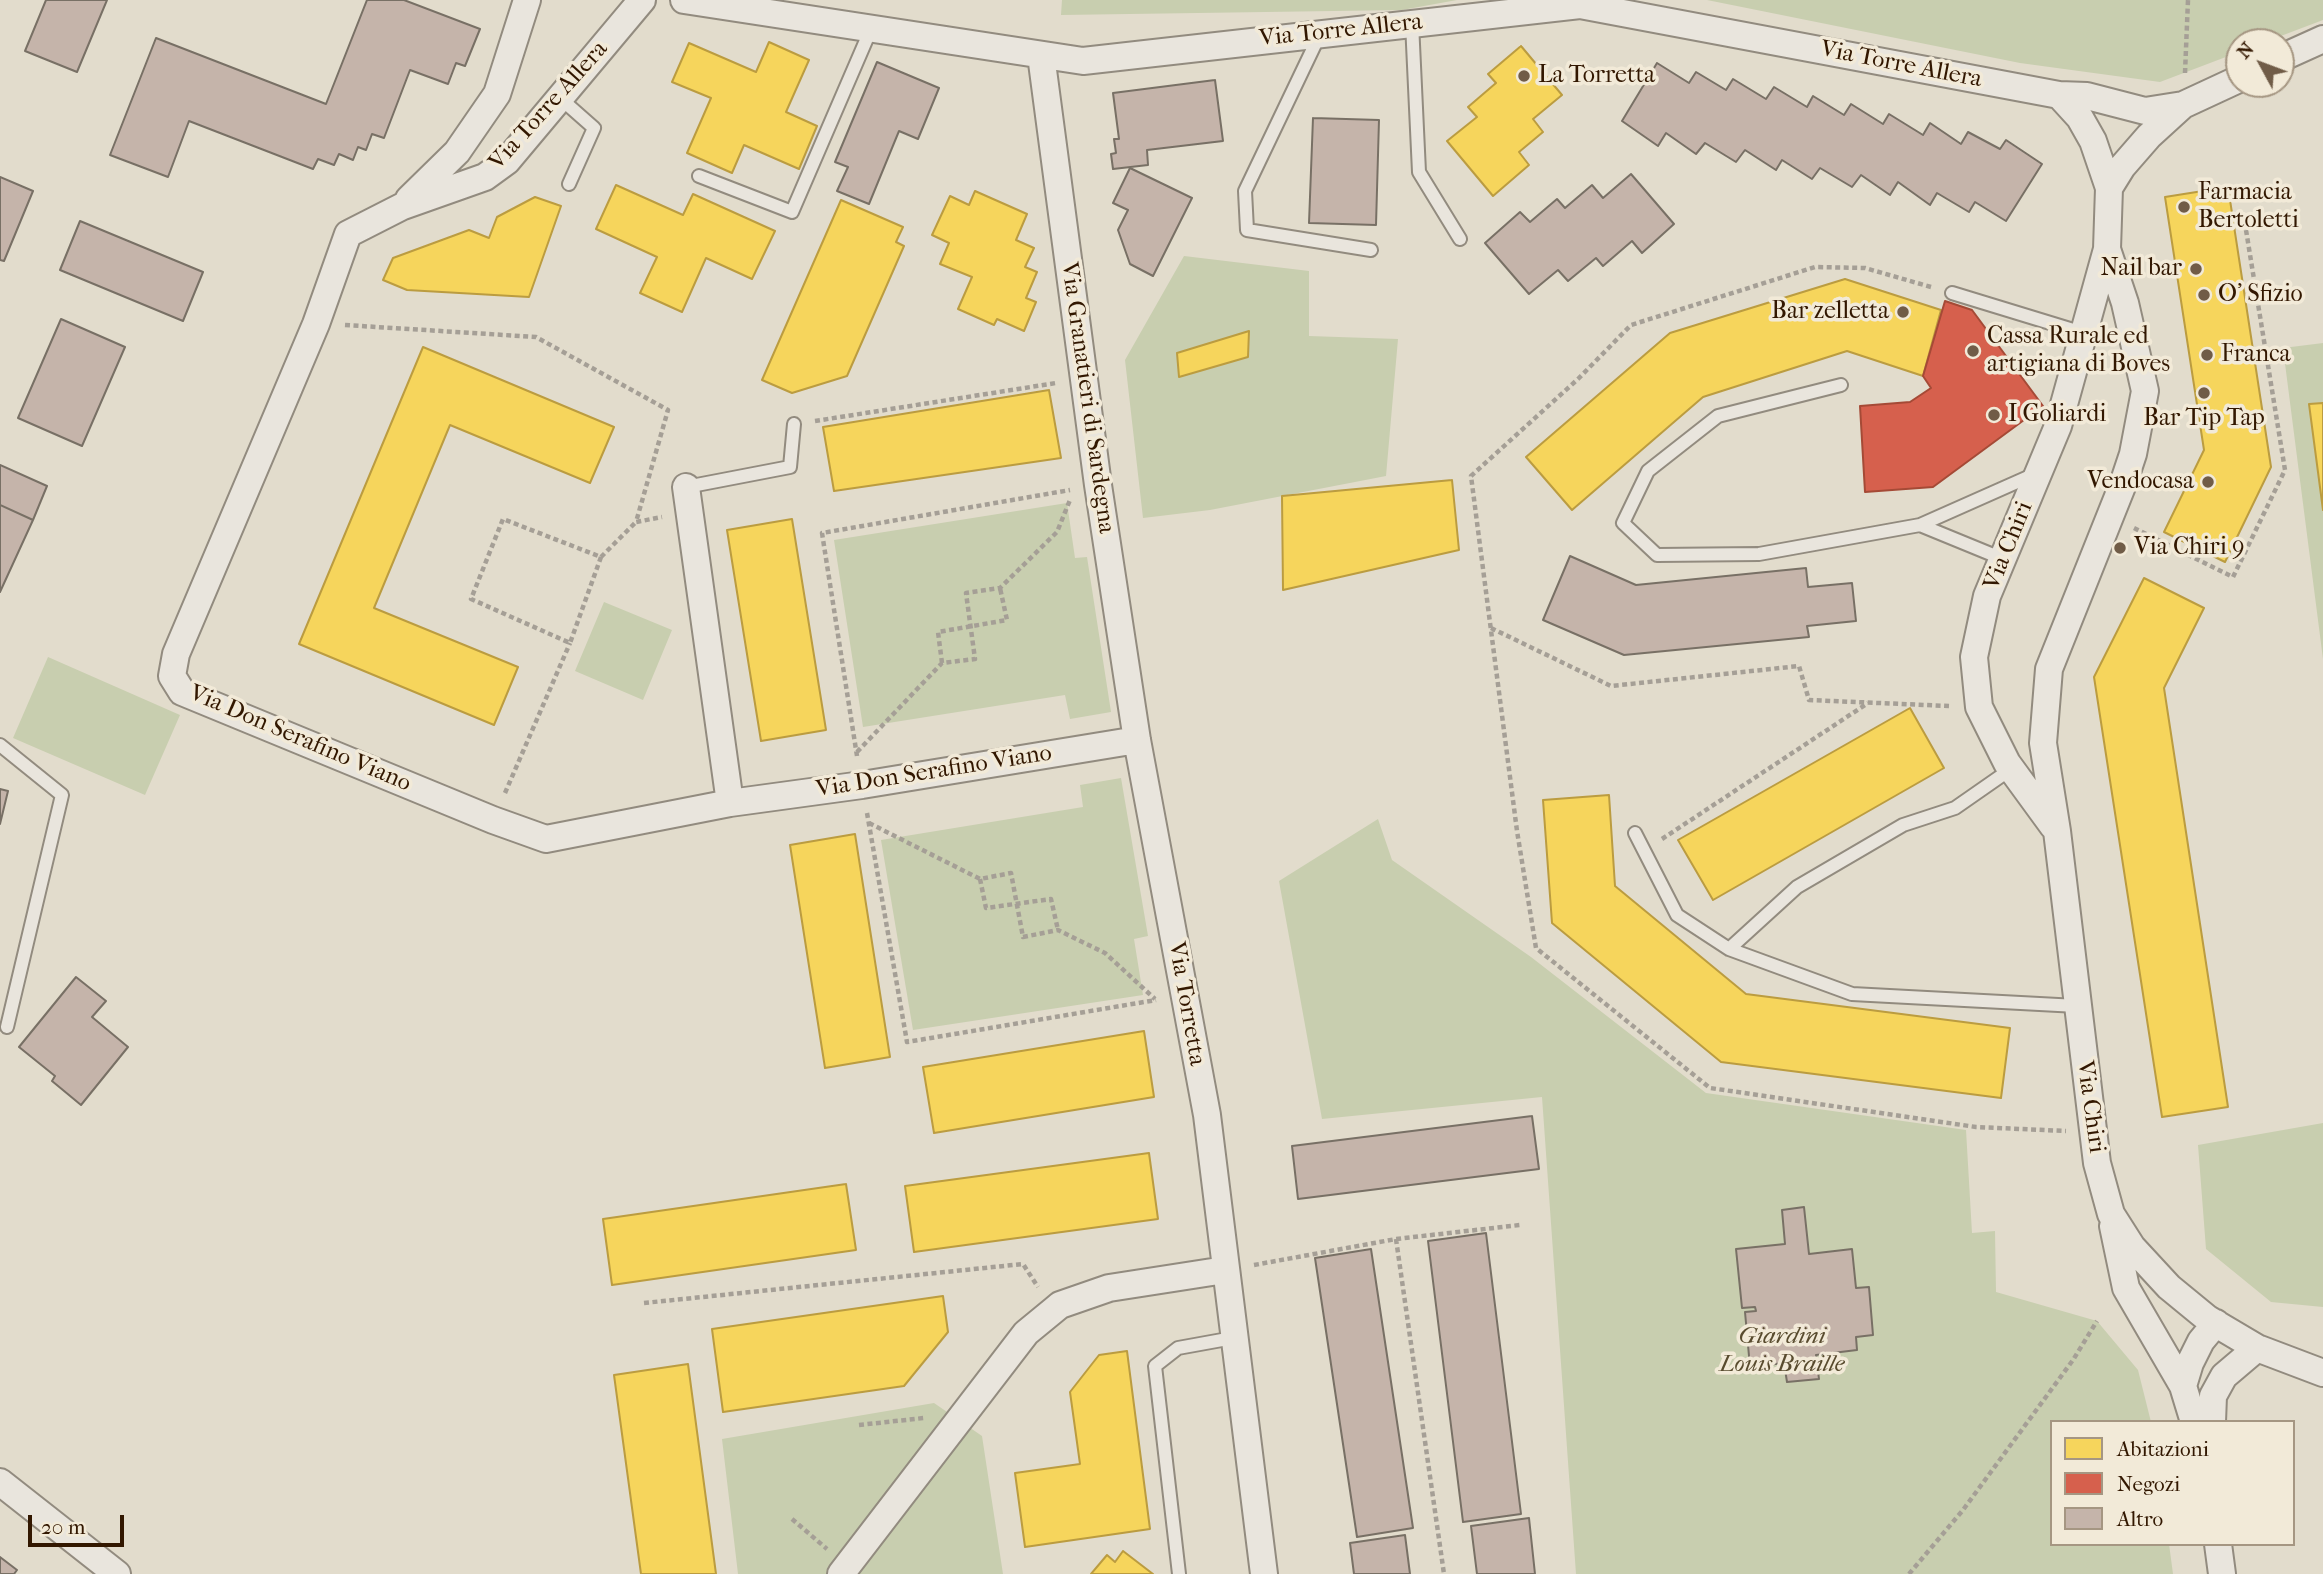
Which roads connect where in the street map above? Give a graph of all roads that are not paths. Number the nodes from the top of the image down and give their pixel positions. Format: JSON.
{"nodes":[{"id":1,"x":527,"y":0,"type":"edge"},
{"id":2,"x":642,"y":0,"type":"edge"},
{"id":3,"x":684,"y":0,"type":"edge"},
{"id":4,"x":1412,"y":23,"type":"junction"},
{"id":5,"x":872,"y":29,"type":"junction"},
{"id":6,"x":1320,"y":34,"type":"junction"},
{"id":7,"x":2323,"y":39,"type":"edge"},
{"id":8,"x":2295,"y":52,"type":"edge"},
{"id":9,"x":1041,"y":55,"type":"junction"},
{"id":10,"x":2225,"y":86,"type":"edge"},
{"id":11,"x":2059,"y":95,"type":"junction"},
{"id":12,"x":560,"y":98,"type":"junction"},
{"id":13,"x":2183,"y":105,"type":"junction"},
{"id":14,"x":699,"y":176,"type":"dead end"},
{"id":15,"x":569,"y":184,"type":"dead end"},
{"id":16,"x":2109,"y":188,"type":"junction"},
{"id":17,"x":403,"y":206,"type":"junction"},
{"id":18,"x":348,"y":234,"type":"joint"},
{"id":19,"x":1460,"y":239,"type":"dead end"},
{"id":20,"x":2107,"y":249,"type":"junction"},
{"id":21,"x":1371,"y":250,"type":"dead end"},
{"id":22,"x":1952,"y":293,"type":"road end"},
{"id":23,"x":2083,"y":333,"type":"junction"},
{"id":24,"x":1841,"y":386,"type":"dead end"},
{"id":25,"x":794,"y":424,"type":"road end"},
{"id":26,"x":2039,"y":472,"type":"junction"},
{"id":27,"x":687,"y":500,"type":"joint"},
{"id":28,"x":1920,"y":525,"type":"junction"},
{"id":29,"x":2003,"y":559,"type":"junction"},
{"id":30,"x":1138,"y":740,"type":"junction"},
{"id":31,"x":0,"y":745,"type":"edge"},
{"id":32,"x":2011,"y":769,"type":"junction"},
{"id":33,"x":730,"y":803,"type":"junction"},
{"id":34,"x":2057,"y":831,"type":"junction"},
{"id":35,"x":1635,"y":833,"type":"dead end"},
{"id":36,"x":1729,"y":949,"type":"junction"},
{"id":37,"x":2077,"y":1006,"type":"junction"},
{"id":38,"x":7,"y":1027,"type":"dead end"},
{"id":39,"x":2111,"y":1214,"type":"junction"},
{"id":40,"x":1225,"y":1270,"type":"junction"},
{"id":41,"x":2216,"y":1323,"type":"junction"},
{"id":42,"x":1233,"y":1338,"type":"junction"},
{"id":43,"x":2258,"y":1348,"type":"junction"},
{"id":44,"x":2323,"y":1373,"type":"edge"},
{"id":45,"x":2183,"y":1386,"type":"junction"},
{"id":46,"x":2193,"y":1420,"type":"edge"},
{"id":47,"x":2212,"y":1420,"type":"edge"},
{"id":48,"x":0,"y":1482,"type":"edge"},
{"id":49,"x":2218,"y":1546,"type":"edge"},
{"id":50,"x":117,"y":1574,"type":"edge"},
{"id":51,"x":841,"y":1574,"type":"edge"},
{"id":52,"x":1179,"y":1574,"type":"edge"},
{"id":53,"x":1264,"y":1574,"type":"edge"},
{"id":54,"x":2222,"y":1574,"type":"edge"}],
"edges":[{"from":1,"to":17,"type":"street","name":"Via Torre Allera"},
{"from":2,"to":12,"type":"street","name":"Via Torre Allera"},
{"from":3,"to":5,"type":"street","name":"Via Torre Allera"},
{"from":4,"to":6,"type":"street","name":"Via Torre Allera"},
{"from":4,"to":11,"type":"street","name":"Via Torre Allera"},
{"from":4,"to":19,"type":"lane"},
{"from":5,"to":9,"type":"street","name":"Via Torre Allera"},
{"from":5,"to":14,"type":"lane"},
{"from":6,"to":9,"type":"street","name":"Via Torre Allera"},
{"from":6,"to":21,"type":"lane"},
{"from":7,"to":8,"type":"street"},
{"from":9,"to":30,"type":"street","name":"Via Granatieri di Sardegna"},
{"from":10,"to":13,"type":"street","name":"Via Torre Allera"},
{"from":11,"to":13,"type":"street","name":"Via Torre Allera"},
{"from":11,"to":16,"type":"street","name":"Via Chiri"},
{"from":12,"to":15,"type":"lane"},
{"from":12,"to":17,"type":"street","name":"Via Torre Allera"},
{"from":13,"to":16,"type":"street"},
{"from":16,"to":20,"type":"street","name":"Via Chiri"},
{"from":17,"to":18,"type":"street","name":"Via Torre Allera"},
{"from":18,"to":33,"type":"street","name":"Via Don Serafino Viano"},
{"from":20,"to":23,"type":"street","name":"Via Chiri"},
{"from":20,"to":34,"type":"street","name":"Via Chiri"},
{"from":22,"to":23,"type":"lane"},
{"from":23,"to":26,"type":"street","name":"Via Chiri"},
{"from":24,"to":28,"type":"lane"},
{"from":25,"to":27,"type":"lane"},
{"from":26,"to":28,"type":"lane"},
{"from":26,"to":29,"type":"street","name":"Via Chiri"},
{"from":27,"to":33,"type":"street"},
{"from":28,"to":29,"type":"lane"},
{"from":29,"to":32,"type":"street","name":"Via Chiri"},
{"from":30,"to":33,"type":"street","name":"Via Don Serafino Viano"},
{"from":30,"to":40,"type":"street","name":"Via Torretta"},
{"from":31,"to":38,"type":"lane"},
{"from":32,"to":34,"type":"street","name":"Via Chiri"},
{"from":32,"to":36,"type":"lane"},
{"from":34,"to":37,"type":"street","name":"Via Chiri"},
{"from":35,"to":36,"type":"lane"},
{"from":36,"to":37,"type":"lane"},
{"from":37,"to":39,"type":"street","name":"Via Chiri"},
{"from":39,"to":41,"type":"street","name":"Via Chiri"},
{"from":39,"to":45,"type":"street","name":"Via Chiri"},
{"from":40,"to":42,"type":"street","name":"Via Torretta"},
{"from":40,"to":51,"type":"street"},
{"from":41,"to":43,"type":"street","name":"Via Chiri"},
{"from":41,"to":45,"type":"street"},
{"from":42,"to":52,"type":"lane"},
{"from":42,"to":53,"type":"street","name":"Via Torretta"},
{"from":43,"to":44,"type":"street","name":"Via Chiri"},
{"from":43,"to":47,"type":"street"},
{"from":45,"to":46,"type":"street","name":"Via Chiri"},
{"from":48,"to":50,"type":"street"},
{"from":49,"to":54,"type":"street"}]}
